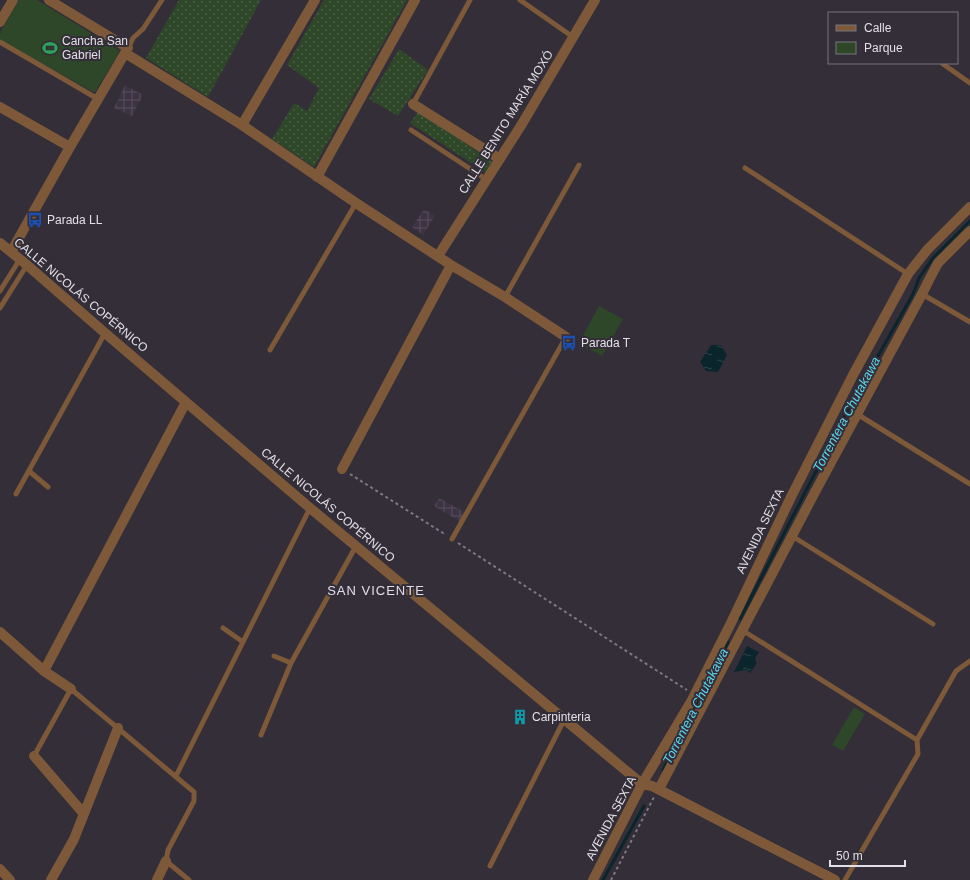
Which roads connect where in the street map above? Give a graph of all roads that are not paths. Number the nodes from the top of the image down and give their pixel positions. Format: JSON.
{"nodes":[{"id":1,"x":13,"y":0,"type":"edge"},
{"id":2,"x":49,"y":0,"type":"edge"},
{"id":3,"x":162,"y":0,"type":"edge"},
{"id":4,"x":315,"y":0,"type":"edge"},
{"id":5,"x":415,"y":0,"type":"edge"},
{"id":6,"x":470,"y":0,"type":"edge"},
{"id":7,"x":520,"y":0,"type":"edge"},
{"id":8,"x":595,"y":0,"type":"edge"},
{"id":9,"x":0,"y":22,"type":"edge"},
{"id":10,"x":573,"y":37,"type":"junction"},
{"id":11,"x":0,"y":42,"type":"edge"},
{"id":12,"x":127,"y":51,"type":"junction"},
{"id":13,"x":943,"y":64,"type":"edge"},
{"id":14,"x":970,"y":83,"type":"edge"},
{"id":15,"x":98,"y":99,"type":"junction"},
{"id":16,"x":413,"y":104,"type":"joint"},
{"id":17,"x":0,"y":108,"type":"edge"},
{"id":18,"x":242,"y":125,"type":"junction"},
{"id":19,"x":411,"y":130,"type":"dead end"},
{"id":20,"x":70,"y":146,"type":"junction"},
{"id":21,"x":500,"y":159,"type":"junction"},
{"id":22,"x":579,"y":165,"type":"dead end"},
{"id":23,"x":745,"y":168,"type":"dead end"},
{"id":24,"x":317,"y":177,"type":"junction"},
{"id":25,"x":487,"y":180,"type":"junction"},
{"id":26,"x":356,"y":203,"type":"junction"},
{"id":27,"x":970,"y":207,"type":"edge"},
{"id":28,"x":970,"y":231,"type":"edge"},
{"id":29,"x":0,"y":243,"type":"edge"},
{"id":30,"x":11,"y":252,"type":"junction"},
{"id":31,"x":438,"y":256,"type":"junction"},
{"id":32,"x":23,"y":262,"type":"junction"},
{"id":33,"x":451,"y":265,"type":"junction"},
{"id":34,"x":908,"y":274,"type":"junction"},
{"id":35,"x":0,"y":291,"type":"edge"},
{"id":36,"x":922,"y":294,"type":"junction"},
{"id":37,"x":505,"y":297,"type":"junction"},
{"id":38,"x":0,"y":308,"type":"edge"},
{"id":39,"x":970,"y":322,"type":"edge"},
{"id":40,"x":105,"y":333,"type":"junction"},
{"id":41,"x":566,"y":337,"type":"joint"},
{"id":42,"x":270,"y":350,"type":"dead end"},
{"id":43,"x":186,"y":402,"type":"junction"},
{"id":44,"x":857,"y":414,"type":"junction"},
{"id":45,"x":342,"y":469,"type":"road end"},
{"id":46,"x":29,"y":471,"type":"junction"},
{"id":47,"x":970,"y":484,"type":"edge"},
{"id":48,"x":48,"y":486,"type":"dead end"},
{"id":49,"x":16,"y":494,"type":"dead end"},
{"id":50,"x":310,"y":508,"type":"junction"},
{"id":51,"x":792,"y":536,"type":"junction"},
{"id":52,"x":452,"y":539,"type":"road end"},
{"id":53,"x":356,"y":546,"type":"junction"},
{"id":54,"x":732,"y":624,"type":"junction"},
{"id":55,"x":933,"y":624,"type":"dead end"},
{"id":56,"x":223,"y":628,"type":"dead end"},
{"id":57,"x":742,"y":630,"type":"junction"},
{"id":58,"x":0,"y":632,"type":"edge"},
{"id":59,"x":243,"y":642,"type":"junction"},
{"id":60,"x":274,"y":656,"type":"dead end"},
{"id":61,"x":970,"y":661,"type":"edge"},
{"id":62,"x":291,"y":663,"type":"junction"},
{"id":63,"x":44,"y":671,"type":"junction"},
{"id":64,"x":71,"y":689,"type":"junction"},
{"id":65,"x":564,"y":720,"type":"junction"},
{"id":66,"x":118,"y":728,"type":"junction"},
{"id":67,"x":261,"y":735,"type":"dead end"},
{"id":68,"x":916,"y":740,"type":"junction"},
{"id":69,"x":34,"y":756,"type":"joint"},
{"id":70,"x":176,"y":776,"type":"junction"},
{"id":71,"x":651,"y":786,"type":"junction"},
{"id":72,"x":84,"y":814,"type":"junction"},
{"id":73,"x":166,"y":861,"type":"junction"},
{"id":74,"x":490,"y":866,"type":"dead end"},
{"id":75,"x":0,"y":869,"type":"edge"},
{"id":76,"x":10,"y":880,"type":"edge"},
{"id":77,"x":51,"y":880,"type":"edge"},
{"id":78,"x":157,"y":880,"type":"edge"},
{"id":79,"x":189,"y":880,"type":"edge"},
{"id":80,"x":593,"y":880,"type":"edge"},
{"id":81,"x":835,"y":880,"type":"edge"},
{"id":82,"x":845,"y":880,"type":"edge"}],
"edges":[{"from":1,"to":9,"type":"street"},
{"from":2,"to":12,"type":"street"},
{"from":3,"to":12,"type":"lane"},
{"from":4,"to":18,"type":"street"},
{"from":5,"to":24,"type":"street"},
{"from":6,"to":16,"type":"lane"},
{"from":7,"to":10,"type":"lane"},
{"from":8,"to":10,"type":"street","name":"CALLE BENITO MARÍA MOXÓ"},
{"from":10,"to":21,"type":"street","name":"CALLE BENITO MARÍA MOXÓ"},
{"from":11,"to":15,"type":"lane"},
{"from":12,"to":15,"type":"street"},
{"from":12,"to":18,"type":"street"},
{"from":13,"to":14,"type":"lane"},
{"from":15,"to":20,"type":"street"},
{"from":16,"to":21,"type":"street"},
{"from":17,"to":20,"type":"street"},
{"from":18,"to":24,"type":"street"},
{"from":19,"to":25,"type":"lane"},
{"from":20,"to":30,"type":"street"},
{"from":21,"to":25,"type":"street","name":"CALLE BENITO MARÍA MOXÓ"},
{"from":22,"to":37,"type":"lane"},
{"from":23,"to":34,"type":"lane"},
{"from":24,"to":26,"type":"street"},
{"from":25,"to":31,"type":"street","name":"CALLE BENITO MARÍA MOXÓ"},
{"from":26,"to":31,"type":"street"},
{"from":26,"to":42,"type":"lane"},
{"from":27,"to":34,"type":"street","name":"AVENIDA SEXTA"},
{"from":28,"to":36,"type":"street","name":"AVENIDA SEXTA"},
{"from":29,"to":30,"type":"street","name":"CALLE NICOLÁS COPÉRNICO"},
{"from":30,"to":32,"type":"street","name":"CALLE NICOLÁS COPÉRNICO"},
{"from":31,"to":33,"type":"street"},
{"from":32,"to":35,"type":"lane"},
{"from":32,"to":38,"type":"lane"},
{"from":32,"to":40,"type":"street","name":"CALLE NICOLÁS COPÉRNICO"},
{"from":33,"to":37,"type":"street"},
{"from":33,"to":45,"type":"street"},
{"from":34,"to":54,"type":"street","name":"AVENIDA SEXTA"},
{"from":36,"to":39,"type":"lane"},
{"from":36,"to":44,"type":"street","name":"AVENIDA SEXTA"},
{"from":37,"to":41,"type":"street"},
{"from":40,"to":43,"type":"street","name":"CALLE NICOLÁS COPÉRNICO"},
{"from":40,"to":46,"type":"lane"},
{"from":41,"to":52,"type":"lane"},
{"from":43,"to":50,"type":"street","name":"CALLE NICOLÁS COPÉRNICO"},
{"from":43,"to":63,"type":"street"},
{"from":44,"to":47,"type":"lane"},
{"from":44,"to":51,"type":"street","name":"AVENIDA SEXTA"},
{"from":46,"to":48,"type":"lane"},
{"from":46,"to":49,"type":"lane"},
{"from":50,"to":53,"type":"street","name":"CALLE NICOLÁS COPÉRNICO"},
{"from":50,"to":59,"type":"lane"},
{"from":51,"to":55,"type":"lane"},
{"from":51,"to":57,"type":"street","name":"AVENIDA SEXTA"},
{"from":53,"to":62,"type":"lane"},
{"from":53,"to":65,"type":"street","name":"CALLE NICOLÁS COPÉRNICO"},
{"from":54,"to":57,"type":"street"},
{"from":54,"to":71,"type":"street","name":"AVENIDA SEXTA"},
{"from":56,"to":59,"type":"lane"},
{"from":57,"to":68,"type":"lane"},
{"from":57,"to":71,"type":"street","name":"AVENIDA SEXTA"},
{"from":58,"to":63,"type":"street"},
{"from":59,"to":70,"type":"lane"},
{"from":60,"to":62,"type":"lane"},
{"from":61,"to":68,"type":"lane"},
{"from":62,"to":67,"type":"lane"},
{"from":63,"to":64,"type":"street"},
{"from":64,"to":66,"type":"lane"},
{"from":64,"to":69,"type":"lane"},
{"from":65,"to":71,"type":"street","name":"CALLE NICOLÁS COPÉRNICO"},
{"from":65,"to":74,"type":"lane"},
{"from":66,"to":70,"type":"lane"},
{"from":66,"to":72,"type":"street"},
{"from":68,"to":82,"type":"lane"},
{"from":69,"to":72,"type":"street"},
{"from":70,"to":73,"type":"lane"},
{"from":71,"to":80,"type":"street","name":"AVENIDA SEXTA"},
{"from":71,"to":81,"type":"street","name":"CALLE NICOLÁS COPÉRNICO"},
{"from":72,"to":77,"type":"street"},
{"from":73,"to":78,"type":"street"},
{"from":73,"to":79,"type":"lane"},
{"from":75,"to":76,"type":"street"}]}
